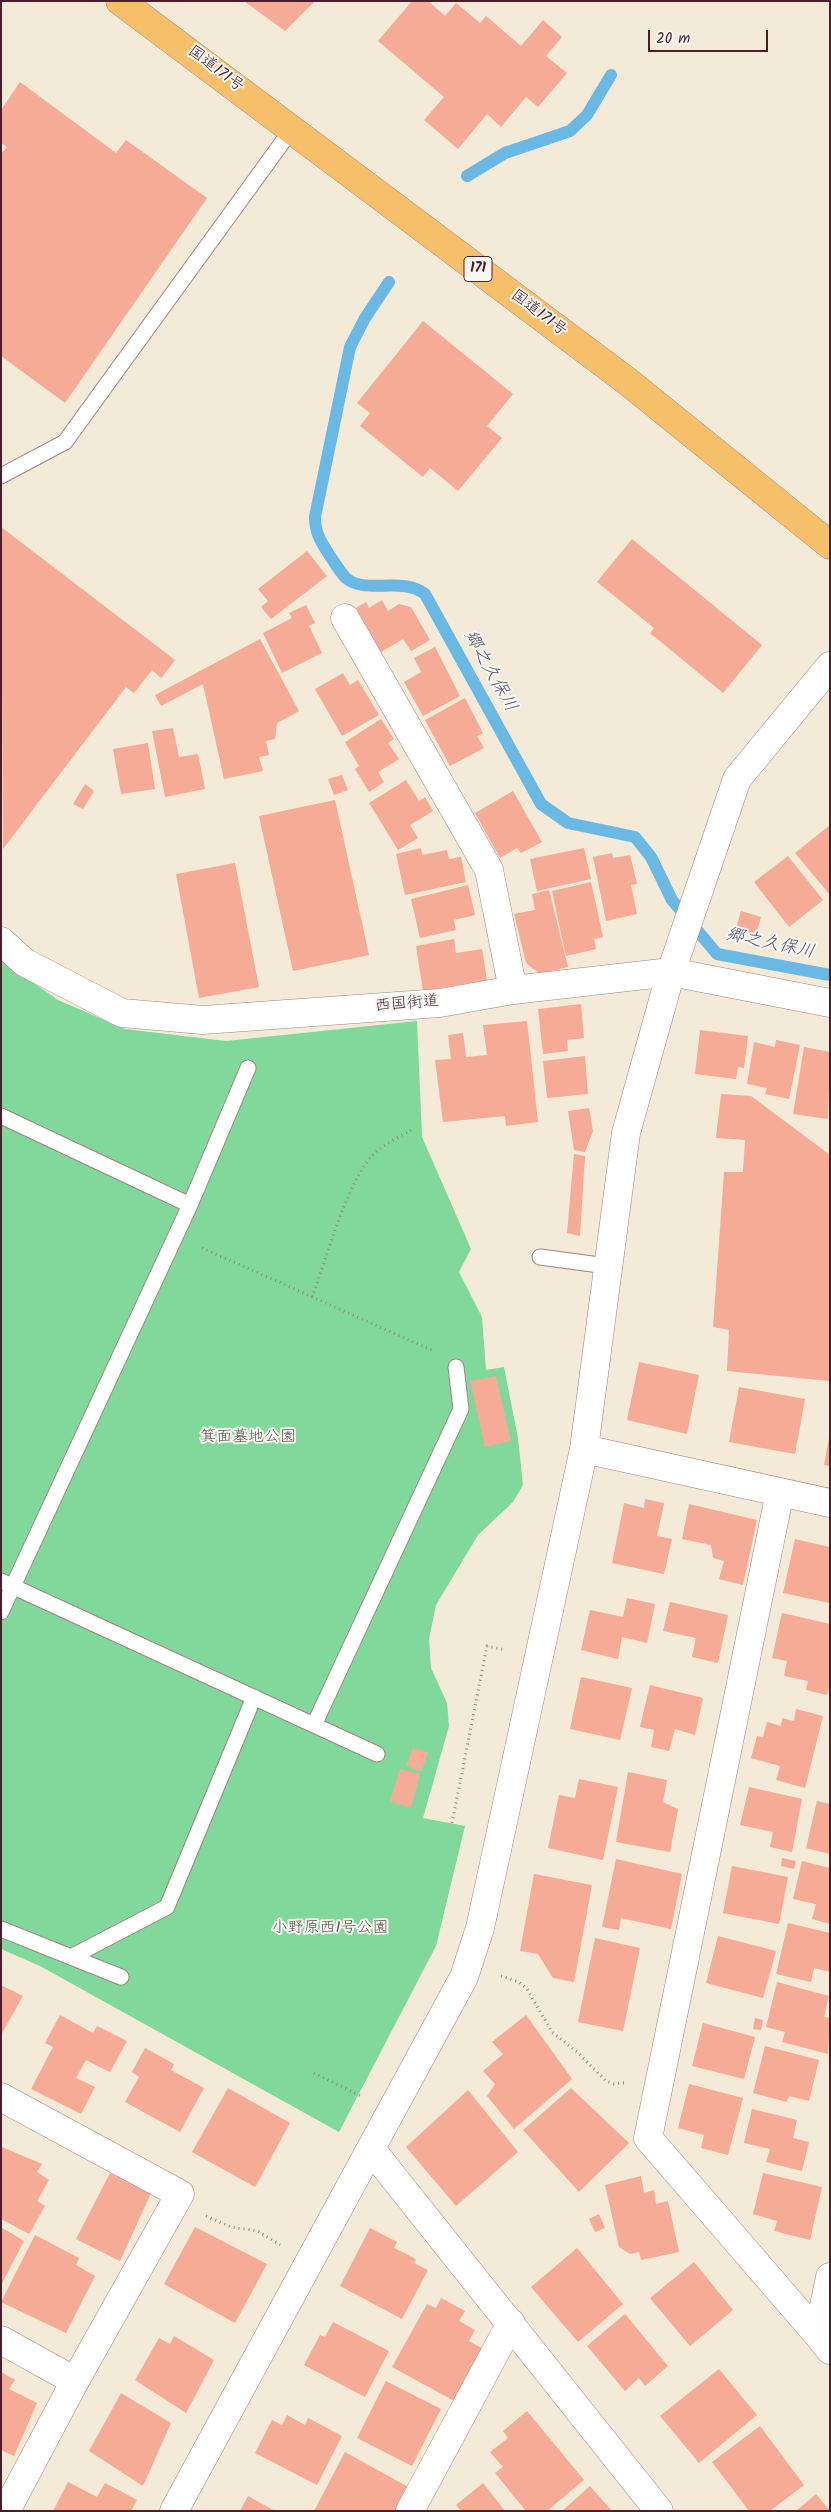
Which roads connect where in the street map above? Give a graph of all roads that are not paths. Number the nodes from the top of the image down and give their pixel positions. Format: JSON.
{"nodes":[{"id":1,"x":120,"y":1,"type":"edge"},
{"id":2,"x":292,"y":129,"type":"junction"},
{"id":3,"x":1,"y":476,"type":"edge"},
{"id":4,"x":830,"y":545,"type":"edge"},
{"id":5,"x":345,"y":618,"type":"dead end"},
{"id":6,"x":830,"y":666,"type":"edge"},
{"id":7,"x":1,"y":941,"type":"edge"},
{"id":8,"x":671,"y":972,"type":"junction"},
{"id":9,"x":513,"y":990,"type":"junction"},
{"id":10,"x":830,"y":1003,"type":"edge"},
{"id":11,"x":248,"y":1068,"type":"dead end"},
{"id":12,"x":1,"y":1116,"type":"edge"},
{"id":13,"x":190,"y":1205,"type":"junction"},
{"id":14,"x":540,"y":1257,"type":"dead end"},
{"id":15,"x":607,"y":1266,"type":"junction"},
{"id":16,"x":456,"y":1367,"type":"road end"},
{"id":17,"x":584,"y":1449,"type":"junction"},
{"id":18,"x":780,"y":1492,"type":"junction"},
{"id":19,"x":830,"y":1503,"type":"edge"},
{"id":20,"x":7,"y":1584,"type":"edge"},
{"id":21,"x":1,"y":1612,"type":"edge"},
{"id":22,"x":254,"y":1697,"type":"junction"},
{"id":23,"x":314,"y":1725,"type":"junction"},
{"id":24,"x":377,"y":1754,"type":"dead end"},
{"id":25,"x":1,"y":1929,"type":"edge"},
{"id":26,"x":71,"y":1957,"type":"junction"},
{"id":27,"x":121,"y":1977,"type":"dead end"},
{"id":28,"x":1,"y":2097,"type":"edge"},
{"id":29,"x":371,"y":2150,"type":"junction"},
{"id":30,"x":830,"y":2276,"type":"edge"},
{"id":31,"x":511,"y":2323,"type":"junction"},
{"id":32,"x":1,"y":2340,"type":"edge"},
{"id":33,"x":824,"y":2342,"type":"edge"},
{"id":34,"x":75,"y":2381,"type":"junction"},
{"id":35,"x":6,"y":2511,"type":"edge"},
{"id":36,"x":174,"y":2511,"type":"edge"},
{"id":37,"x":410,"y":2511,"type":"edge"},
{"id":38,"x":659,"y":2511,"type":"edge"}],
"edges":[{"from":1,"to":2,"type":"highway","name":"国道171号","number":"171"},
{"from":2,"to":3,"type":"lane"},
{"from":2,"to":4,"type":"highway","name":"国道171号","number":"171"},
{"from":5,"to":9,"type":"street"},
{"from":6,"to":8,"type":"street"},
{"from":7,"to":9,"type":"street","name":"西国街道"},
{"from":8,"to":9,"type":"street","name":"西国街道"},
{"from":8,"to":10,"type":"street","name":"西国街道"},
{"from":8,"to":15,"type":"street"},
{"from":11,"to":13,"type":"lane"},
{"from":12,"to":13,"type":"lane"},
{"from":13,"to":20,"type":"lane"},
{"from":14,"to":15,"type":"lane"},
{"from":15,"to":17,"type":"street"},
{"from":16,"to":23,"type":"lane"},
{"from":17,"to":18,"type":"street"},
{"from":17,"to":29,"type":"street"},
{"from":18,"to":19,"type":"street"},
{"from":18,"to":33,"type":"street"},
{"from":20,"to":21,"type":"lane"},
{"from":20,"to":22,"type":"lane"},
{"from":22,"to":23,"type":"lane"},
{"from":22,"to":26,"type":"lane"},
{"from":23,"to":24,"type":"lane"},
{"from":25,"to":26,"type":"lane"},
{"from":26,"to":27,"type":"lane"},
{"from":28,"to":34,"type":"street"},
{"from":29,"to":31,"type":"street"},
{"from":29,"to":36,"type":"street"},
{"from":30,"to":33,"type":"street"},
{"from":31,"to":37,"type":"street"},
{"from":31,"to":38,"type":"street"},
{"from":32,"to":34,"type":"street"},
{"from":34,"to":35,"type":"street"}]}
